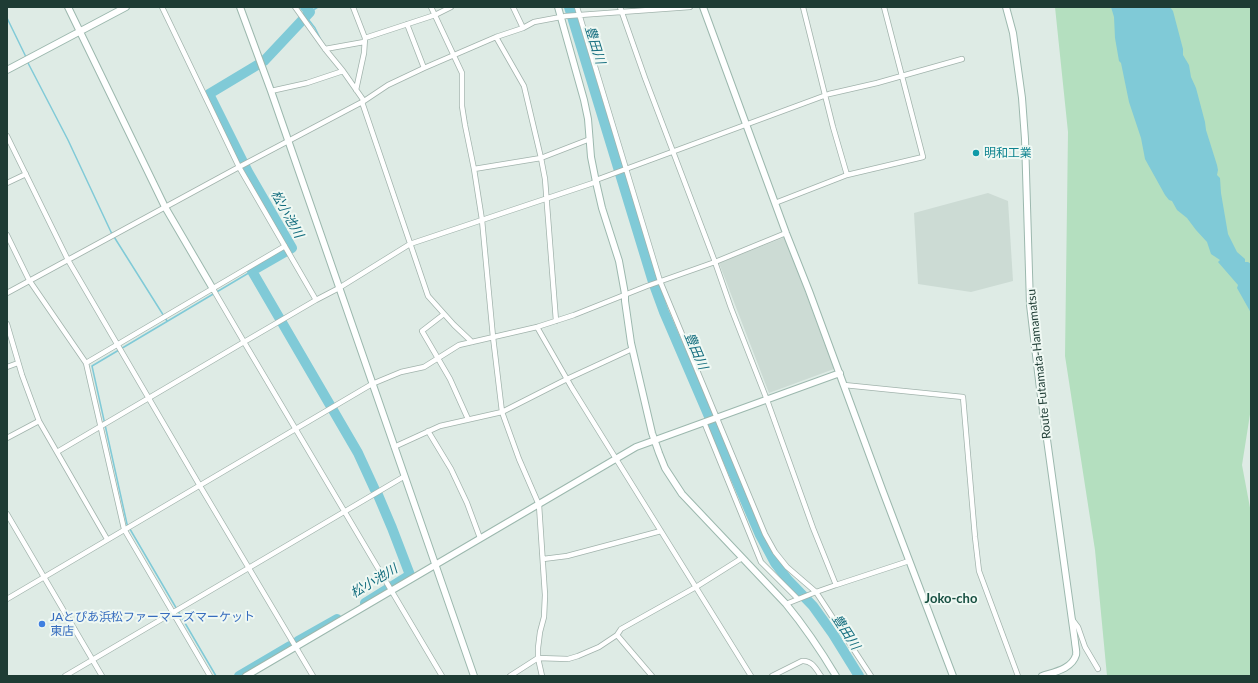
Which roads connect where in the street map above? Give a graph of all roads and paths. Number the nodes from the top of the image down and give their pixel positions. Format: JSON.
{"nodes":[{"id":1,"x":68,"y":7,"type":"edge"},
{"id":2,"x":126,"y":7,"type":"edge"},
{"id":3,"x":162,"y":7,"type":"edge"},
{"id":4,"x":240,"y":7,"type":"edge"},
{"id":5,"x":295,"y":7,"type":"edge"},
{"id":6,"x":353,"y":7,"type":"edge"},
{"id":7,"x":431,"y":7,"type":"edge"},
{"id":8,"x":451,"y":7,"type":"edge"},
{"id":9,"x":513,"y":7,"type":"edge"},
{"id":10,"x":558,"y":7,"type":"edge"},
{"id":11,"x":577,"y":7,"type":"edge"},
{"id":12,"x":620,"y":7,"type":"edge"},
{"id":13,"x":690,"y":7,"type":"edge"},
{"id":14,"x":703,"y":7,"type":"edge"},
{"id":15,"x":803,"y":7,"type":"edge"},
{"id":16,"x":884,"y":7,"type":"edge"},
{"id":17,"x":1006,"y":7,"type":"edge"},
{"id":18,"x":622,"y":12,"type":"junction"},
{"id":19,"x":435,"y":15,"type":"junction"},
{"id":20,"x":579,"y":16,"type":"junction"},
{"id":21,"x":564,"y":17,"type":"junction"},
{"id":22,"x":407,"y":24,"type":"junction"},
{"id":23,"x":523,"y":28,"type":"junction"},
{"id":24,"x":80,"y":31,"type":"junction"},
{"id":25,"x":496,"y":37,"type":"junction"},
{"id":26,"x":364,"y":40,"type":"junction"},
{"id":27,"x":325,"y":49,"type":"junction"},
{"id":28,"x":454,"y":55,"type":"junction"},
{"id":29,"x":962,"y":59,"type":"dead end"},
{"id":30,"x":424,"y":68,"type":"junction"},
{"id":31,"x":7,"y":70,"type":"edge"},
{"id":32,"x":343,"y":71,"type":"junction"},
{"id":33,"x":902,"y":76,"type":"junction"},
{"id":34,"x":356,"y":90,"type":"junction"},
{"id":35,"x":271,"y":91,"type":"junction"},
{"id":36,"x":826,"y":96,"type":"junction"},
{"id":37,"x":363,"y":102,"type":"junction"},
{"id":38,"x":746,"y":124,"type":"junction"},
{"id":39,"x":7,"y":136,"type":"edge"},
{"id":40,"x":590,"y":139,"type":"junction"},
{"id":41,"x":288,"y":141,"type":"junction"},
{"id":42,"x":673,"y":152,"type":"junction"},
{"id":43,"x":541,"y":158,"type":"junction"},
{"id":44,"x":240,"y":166,"type":"junction"},
{"id":45,"x":474,"y":169,"type":"junction"},
{"id":46,"x":626,"y":169,"type":"junction"},
{"id":47,"x":26,"y":174,"type":"junction"},
{"id":48,"x":847,"y":175,"type":"junction"},
{"id":49,"x":596,"y":181,"type":"junction"},
{"id":50,"x":7,"y":183,"type":"edge"},
{"id":51,"x":546,"y":199,"type":"junction"},
{"id":52,"x":775,"y":203,"type":"junction"},
{"id":53,"x":165,"y":207,"type":"junction"},
{"id":54,"x":482,"y":220,"type":"junction"},
{"id":55,"x":786,"y":233,"type":"junction"},
{"id":56,"x":7,"y":235,"type":"edge"},
{"id":57,"x":410,"y":244,"type":"junction"},
{"id":58,"x":285,"y":246,"type":"junction"},
{"id":59,"x":68,"y":260,"type":"junction"},
{"id":60,"x":715,"y":262,"type":"junction"},
{"id":61,"x":29,"y":280,"type":"junction"},
{"id":62,"x":660,"y":281,"type":"junction"},
{"id":63,"x":339,"y":288,"type":"junction"},
{"id":64,"x":213,"y":289,"type":"junction"},
{"id":65,"x":7,"y":293,"type":"edge"},
{"id":66,"x":625,"y":294,"type":"junction"},
{"id":67,"x":316,"y":300,"type":"junction"},
{"id":68,"x":444,"y":314,"type":"junction"},
{"id":69,"x":556,"y":321,"type":"junction"},
{"id":70,"x":7,"y":324,"type":"edge"},
{"id":71,"x":537,"y":327,"type":"junction"},
{"id":72,"x":493,"y":337,"type":"junction"},
{"id":73,"x":244,"y":342,"type":"junction"},
{"id":74,"x":472,"y":342,"type":"junction"},
{"id":75,"x":118,"y":345,"type":"junction"},
{"id":76,"x":632,"y":349,"type":"junction"},
{"id":77,"x":438,"y":358,"type":"junction"},
{"id":78,"x":18,"y":363,"type":"junction"},
{"id":79,"x":86,"y":363,"type":"junction"},
{"id":80,"x":7,"y":367,"type":"edge"},
{"id":81,"x":840,"y":373,"type":"junction"},
{"id":82,"x":567,"y":379,"type":"junction"},
{"id":83,"x":372,"y":384,"type":"junction"},
{"id":84,"x":844,"y":385,"type":"junction"},
{"id":85,"x":149,"y":398,"type":"junction"},
{"id":86,"x":767,"y":400,"type":"junction"},
{"id":87,"x":502,"y":412,"type":"junction"},
{"id":88,"x":717,"y":418,"type":"junction"},
{"id":89,"x":468,"y":419,"type":"junction"},
{"id":90,"x":39,"y":421,"type":"junction"},
{"id":91,"x":705,"y":422,"type":"junction"},
{"id":92,"x":101,"y":427,"type":"junction"},
{"id":93,"x":296,"y":429,"type":"junction"},
{"id":94,"x":428,"y":431,"type":"junction"},
{"id":95,"x":7,"y":438,"type":"edge"},
{"id":96,"x":654,"y":440,"type":"junction"},
{"id":97,"x":394,"y":447,"type":"junction"},
{"id":98,"x":57,"y":452,"type":"junction"},
{"id":99,"x":616,"y":458,"type":"junction"},
{"id":100,"x":405,"y":476,"type":"junction"},
{"id":101,"x":200,"y":486,"type":"junction"},
{"id":102,"x":538,"y":505,"type":"junction"},
{"id":103,"x":345,"y":512,"type":"junction"},
{"id":104,"x":7,"y":514,"type":"edge"},
{"id":105,"x":125,"y":529,"type":"junction"},
{"id":106,"x":661,"y":531,"type":"junction"},
{"id":107,"x":480,"y":538,"type":"junction"},
{"id":108,"x":108,"y":539,"type":"junction"},
{"id":109,"x":742,"y":558,"type":"junction"},
{"id":110,"x":543,"y":559,"type":"junction"},
{"id":111,"x":909,"y":561,"type":"junction"},
{"id":112,"x":435,"y":564,"type":"junction"},
{"id":113,"x":249,"y":568,"type":"junction"},
{"id":114,"x":43,"y":577,"type":"junction"},
{"id":115,"x":836,"y":585,"type":"junction"},
{"id":116,"x":696,"y":587,"type":"junction"},
{"id":117,"x":391,"y":590,"type":"junction"},
{"id":118,"x":814,"y":593,"type":"junction"},
{"id":119,"x":7,"y":599,"type":"edge"},
{"id":120,"x":799,"y":599,"type":"junction"},
{"id":121,"x":786,"y":604,"type":"junction"},
{"id":122,"x":173,"y":612,"type":"junction"},
{"id":123,"x":1071,"y":618,"type":"junction"},
{"id":124,"x":616,"y":635,"type":"junction"},
{"id":125,"x":296,"y":646,"type":"junction"},
{"id":126,"x":538,"y":658,"type":"junction"},
{"id":127,"x":93,"y":660,"type":"junction"},
{"id":128,"x":1098,"y":669,"type":"dead end"},
{"id":129,"x":1058,"y":674,"type":"edge"},
{"id":130,"x":65,"y":676,"type":"edge"},
{"id":131,"x":102,"y":676,"type":"edge"},
{"id":132,"x":210,"y":676,"type":"edge"},
{"id":133,"x":246,"y":676,"type":"edge"},
{"id":134,"x":313,"y":676,"type":"edge"},
{"id":135,"x":442,"y":676,"type":"edge"},
{"id":136,"x":474,"y":676,"type":"edge"},
{"id":137,"x":510,"y":676,"type":"edge"},
{"id":138,"x":542,"y":676,"type":"edge"},
{"id":139,"x":652,"y":676,"type":"edge"},
{"id":140,"x":751,"y":676,"type":"edge"},
{"id":141,"x":772,"y":676,"type":"edge"},
{"id":142,"x":821,"y":676,"type":"edge"},
{"id":143,"x":836,"y":676,"type":"edge"},
{"id":144,"x":870,"y":676,"type":"edge"},
{"id":145,"x":953,"y":676,"type":"edge"},
{"id":146,"x":1018,"y":676,"type":"edge"},
{"id":147,"x":1042,"y":676,"type":"edge"}],
"edges":[{"from":1,"to":24,"type":"street"},
{"from":2,"to":24,"type":"street"},
{"from":3,"to":44,"type":"street"},
{"from":4,"to":35,"type":"street"},
{"from":5,"to":27,"type":"street"},
{"from":6,"to":26,"type":"street"},
{"from":7,"to":19,"type":"street"},
{"from":8,"to":19,"type":"street"},
{"from":9,"to":23,"type":"street"},
{"from":10,"to":21,"type":"street"},
{"from":11,"to":20,"type":"street"},
{"from":12,"to":18,"type":"street"},
{"from":13,"to":18,"type":"street"},
{"from":14,"to":38,"type":"street"},
{"from":15,"to":36,"type":"street"},
{"from":16,"to":33,"type":"street"},
{"from":17,"to":123,"type":"street","name":"Route Futamata-Hamamatsu"},
{"from":18,"to":20,"type":"street"},
{"from":18,"to":42,"type":"street"},
{"from":19,"to":22,"type":"street"},
{"from":19,"to":28,"type":"street"},
{"from":20,"to":21,"type":"street"},
{"from":20,"to":46,"type":"street"},
{"from":21,"to":23,"type":"street"},
{"from":21,"to":40,"type":"street"},
{"from":22,"to":26,"type":"street"},
{"from":22,"to":30,"type":"street"},
{"from":23,"to":25,"type":"street"},
{"from":24,"to":31,"type":"street"},
{"from":24,"to":53,"type":"street"},
{"from":25,"to":28,"type":"street"},
{"from":25,"to":43,"type":"street"},
{"from":26,"to":27,"type":"street"},
{"from":26,"to":34,"type":"street"},
{"from":27,"to":32,"type":"street"},
{"from":28,"to":30,"type":"street"},
{"from":28,"to":45,"type":"street"},
{"from":29,"to":33,"type":"street"},
{"from":30,"to":37,"type":"street"},
{"from":32,"to":34,"type":"street"},
{"from":32,"to":35,"type":"street"},
{"from":33,"to":36,"type":"street"},
{"from":33,"to":48,"type":"street"},
{"from":34,"to":37,"type":"street"},
{"from":35,"to":41,"type":"street"},
{"from":36,"to":38,"type":"street"},
{"from":36,"to":48,"type":"street"},
{"from":37,"to":41,"type":"street"},
{"from":37,"to":57,"type":"street"},
{"from":38,"to":42,"type":"street"},
{"from":38,"to":52,"type":"street"},
{"from":39,"to":47,"type":"street"},
{"from":40,"to":43,"type":"street"},
{"from":40,"to":49,"type":"street"},
{"from":41,"to":44,"type":"street"},
{"from":41,"to":63,"type":"street"},
{"from":42,"to":46,"type":"street"},
{"from":42,"to":60,"type":"street"},
{"from":43,"to":45,"type":"street"},
{"from":43,"to":51,"type":"street"},
{"from":44,"to":53,"type":"street"},
{"from":44,"to":58,"type":"street"},
{"from":45,"to":54,"type":"street"},
{"from":46,"to":49,"type":"street"},
{"from":46,"to":62,"type":"street"},
{"from":47,"to":50,"type":"street"},
{"from":47,"to":59,"type":"street"},
{"from":48,"to":52,"type":"street"},
{"from":49,"to":51,"type":"street"},
{"from":49,"to":66,"type":"street"},
{"from":51,"to":54,"type":"street"},
{"from":51,"to":69,"type":"street"},
{"from":52,"to":55,"type":"street"},
{"from":53,"to":59,"type":"street"},
{"from":53,"to":64,"type":"street"},
{"from":54,"to":57,"type":"street"},
{"from":54,"to":72,"type":"street"},
{"from":55,"to":60,"type":"street"},
{"from":55,"to":81,"type":"street"},
{"from":56,"to":61,"type":"street"},
{"from":57,"to":63,"type":"street"},
{"from":57,"to":68,"type":"street"},
{"from":58,"to":64,"type":"street"},
{"from":58,"to":67,"type":"street"},
{"from":59,"to":61,"type":"street"},
{"from":59,"to":75,"type":"street"},
{"from":60,"to":62,"type":"street"},
{"from":60,"to":86,"type":"street"},
{"from":61,"to":65,"type":"street"},
{"from":61,"to":79,"type":"street"},
{"from":62,"to":66,"type":"street"},
{"from":62,"to":88,"type":"street"},
{"from":63,"to":67,"type":"street"},
{"from":63,"to":83,"type":"street"},
{"from":64,"to":73,"type":"street"},
{"from":64,"to":75,"type":"street"},
{"from":66,"to":69,"type":"street"},
{"from":66,"to":76,"type":"street"},
{"from":67,"to":73,"type":"street"},
{"from":68,"to":74,"type":"street"},
{"from":68,"to":77,"type":"street"},
{"from":69,"to":71,"type":"street"},
{"from":70,"to":78,"type":"street"},
{"from":71,"to":72,"type":"street"},
{"from":71,"to":82,"type":"street"},
{"from":72,"to":74,"type":"street"},
{"from":72,"to":87,"type":"street"},
{"from":73,"to":85,"type":"street"},
{"from":73,"to":93,"type":"street"},
{"from":74,"to":77,"type":"street"},
{"from":75,"to":79,"type":"street"},
{"from":75,"to":85,"type":"street"},
{"from":76,"to":82,"type":"street"},
{"from":76,"to":96,"type":"street"},
{"from":77,"to":83,"type":"street"},
{"from":77,"to":89,"type":"street"},
{"from":78,"to":80,"type":"street"},
{"from":78,"to":90,"type":"street"},
{"from":79,"to":92,"type":"street"},
{"from":81,"to":84,"type":"street"},
{"from":81,"to":86,"type":"street"},
{"from":82,"to":87,"type":"street"},
{"from":82,"to":99,"type":"street"},
{"from":83,"to":93,"type":"street"},
{"from":83,"to":97,"type":"street"},
{"from":84,"to":111,"type":"street"},
{"from":84,"to":146,"type":"street"},
{"from":85,"to":92,"type":"street"},
{"from":85,"to":101,"type":"street"},
{"from":86,"to":88,"type":"street"},
{"from":86,"to":115,"type":"street"},
{"from":87,"to":89,"type":"street"},
{"from":87,"to":102,"type":"street"},
{"from":88,"to":91,"type":"street"},
{"from":88,"to":118,"type":"street"},
{"from":89,"to":94,"type":"street"},
{"from":90,"to":95,"type":"street"},
{"from":90,"to":98,"type":"street"},
{"from":91,"to":96,"type":"street"},
{"from":91,"to":120,"type":"street"},
{"from":92,"to":98,"type":"street"},
{"from":92,"to":105,"type":"street"},
{"from":93,"to":101,"type":"street"},
{"from":93,"to":103,"type":"street"},
{"from":94,"to":97,"type":"street"},
{"from":94,"to":107,"type":"street"},
{"from":96,"to":99,"type":"street"},
{"from":96,"to":109,"type":"street"},
{"from":97,"to":100,"type":"street"},
{"from":98,"to":108,"type":"street"},
{"from":99,"to":102,"type":"street"},
{"from":99,"to":106,"type":"street"},
{"from":100,"to":103,"type":"street"},
{"from":100,"to":112,"type":"street"},
{"from":101,"to":105,"type":"street"},
{"from":101,"to":113,"type":"street"},
{"from":102,"to":107,"type":"street"},
{"from":102,"to":110,"type":"street"},
{"from":103,"to":113,"type":"street"},
{"from":103,"to":117,"type":"street"},
{"from":104,"to":114,"type":"street"},
{"from":105,"to":108,"type":"street"},
{"from":105,"to":122,"type":"street"},
{"from":106,"to":110,"type":"street"},
{"from":106,"to":116,"type":"street"},
{"from":107,"to":112,"type":"street"},
{"from":108,"to":114,"type":"street"},
{"from":109,"to":116,"type":"street"},
{"from":109,"to":121,"type":"street"},
{"from":110,"to":126,"type":"street"},
{"from":111,"to":115,"type":"street"},
{"from":111,"to":145,"type":"street"},
{"from":112,"to":117,"type":"street"},
{"from":112,"to":136,"type":"street"},
{"from":113,"to":122,"type":"street"},
{"from":113,"to":125,"type":"street"},
{"from":114,"to":119,"type":"street"},
{"from":114,"to":127,"type":"street"},
{"from":115,"to":118,"type":"street"},
{"from":116,"to":124,"type":"street"},
{"from":116,"to":140,"type":"street"},
{"from":117,"to":125,"type":"street"},
{"from":117,"to":135,"type":"street"},
{"from":118,"to":120,"type":"street"},
{"from":118,"to":144,"type":"street"},
{"from":120,"to":121,"type":"street"},
{"from":121,"to":143,"type":"street"},
{"from":122,"to":127,"type":"street"},
{"from":122,"to":132,"type":"street"},
{"from":123,"to":128,"type":"street"},
{"from":123,"to":129,"type":"street","name":"Route Futamata-Hamamatsu"},
{"from":124,"to":126,"type":"street"},
{"from":124,"to":139,"type":"street"},
{"from":125,"to":133,"type":"street"},
{"from":125,"to":134,"type":"street"},
{"from":126,"to":137,"type":"street"},
{"from":126,"to":138,"type":"street"},
{"from":127,"to":130,"type":"street"},
{"from":127,"to":131,"type":"street"},
{"from":129,"to":147,"type":"street","name":"Route Futamata-Hamamatsu"},
{"from":141,"to":142,"type":"street"}]}
